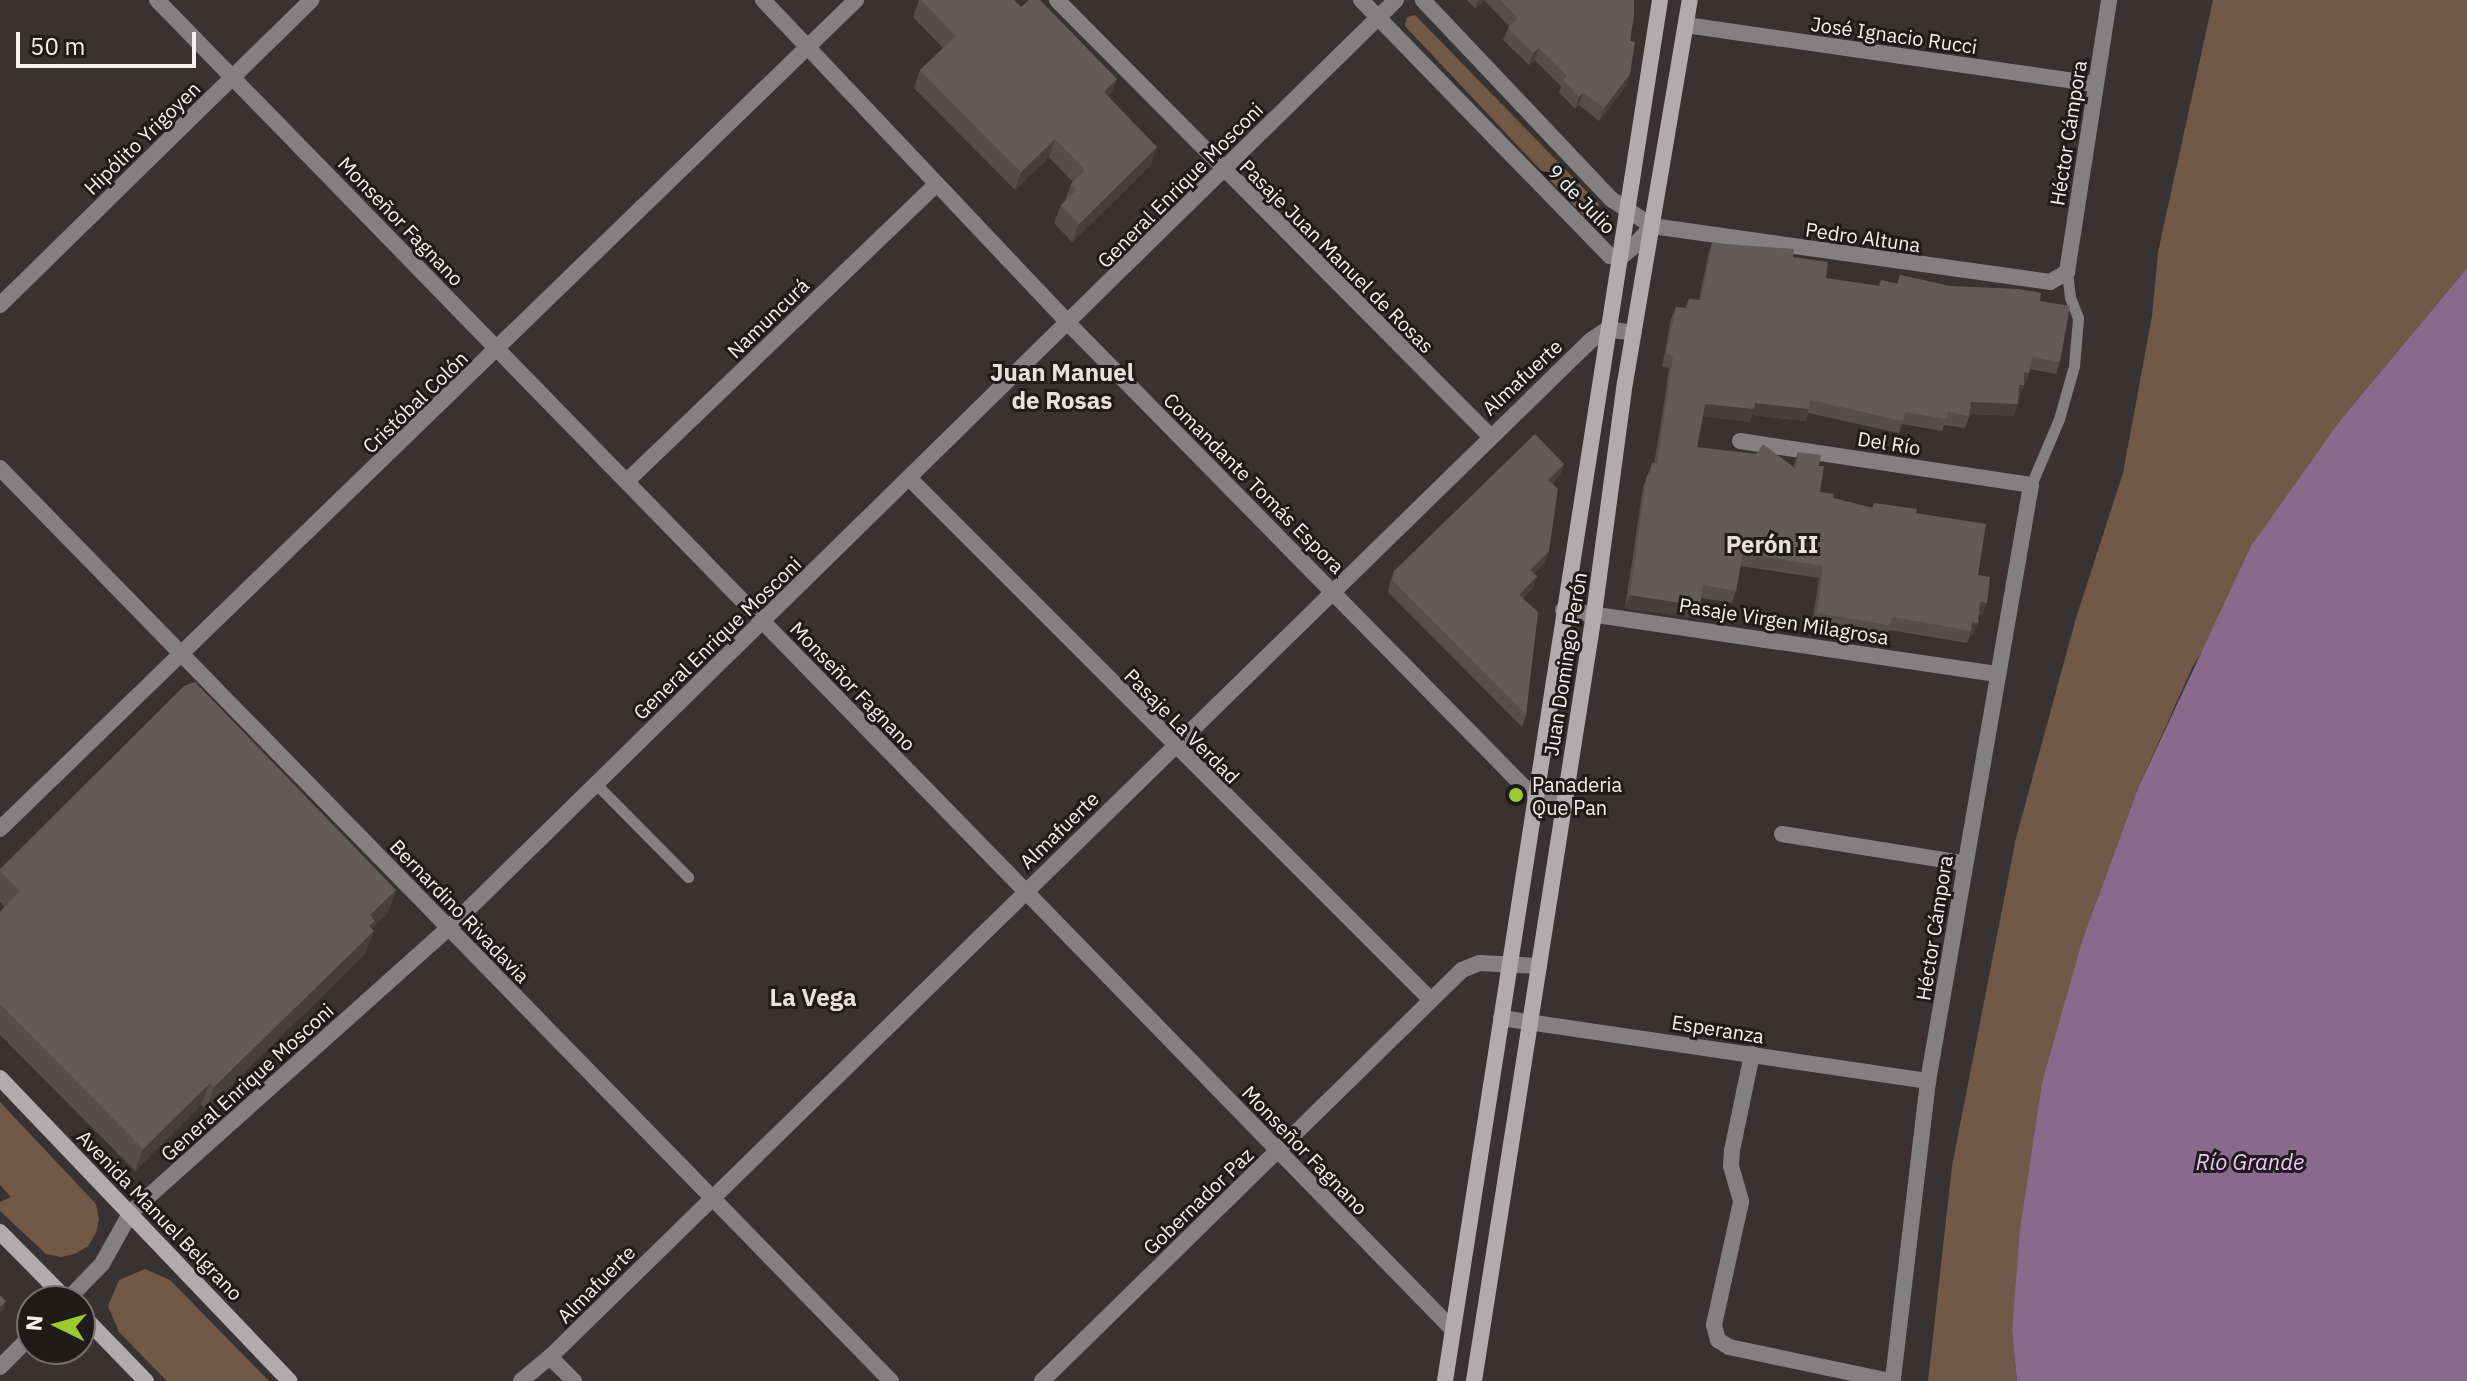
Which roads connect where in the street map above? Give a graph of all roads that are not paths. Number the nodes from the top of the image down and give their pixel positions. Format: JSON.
{"nodes":[{"id":1,"x":157,"y":0,"type":"edge"},
{"id":2,"x":311,"y":0,"type":"edge"},
{"id":3,"x":763,"y":0,"type":"edge"},
{"id":4,"x":856,"y":0,"type":"edge"},
{"id":5,"x":1057,"y":0,"type":"edge"},
{"id":6,"x":1361,"y":0,"type":"edge"},
{"id":7,"x":1396,"y":0,"type":"edge"},
{"id":8,"x":1423,"y":0,"type":"edge"},
{"id":9,"x":1660,"y":0,"type":"edge"},
{"id":10,"x":1690,"y":0,"type":"edge"},
{"id":11,"x":2109,"y":0,"type":"edge"},
{"id":12,"x":1378,"y":17,"type":"junction"},
{"id":13,"x":1686,"y":25,"type":"junction"},
{"id":14,"x":808,"y":47,"type":"junction"},
{"id":15,"x":232,"y":77,"type":"junction"},
{"id":16,"x":2096,"y":84,"type":"junction"},
{"id":17,"x":1223,"y":170,"type":"junction"},
{"id":18,"x":937,"y":184,"type":"junction"},
{"id":19,"x":1627,"y":211,"type":"junction"},
{"id":20,"x":1652,"y":226,"type":"junction"},
{"id":21,"x":1620,"y":258,"type":"junction"},
{"id":22,"x":2067,"y":272,"type":"junction"},
{"id":23,"x":0,"y":305,"type":"edge"},
{"id":24,"x":1069,"y":324,"type":"junction"},
{"id":25,"x":1608,"y":329,"type":"junction"},
{"id":26,"x":1634,"y":333,"type":"junction"},
{"id":27,"x":498,"y":350,"type":"junction"},
{"id":28,"x":1490,"y":436,"type":"junction"},
{"id":29,"x":1740,"y":441,"type":"dead end"},
{"id":30,"x":0,"y":468,"type":"edge"},
{"id":31,"x":909,"y":478,"type":"junction"},
{"id":32,"x":627,"y":481,"type":"junction"},
{"id":33,"x":2031,"y":485,"type":"junction"},
{"id":34,"x":1332,"y":592,"type":"junction"},
{"id":35,"x":1563,"y":610,"type":"junction"},
{"id":36,"x":1594,"y":614,"type":"junction"},
{"id":37,"x":762,"y":621,"type":"junction"},
{"id":38,"x":182,"y":654,"type":"junction"},
{"id":39,"x":1998,"y":674,"type":"junction"},
{"id":40,"x":1175,"y":748,"type":"junction"},
{"id":41,"x":596,"y":784,"type":"junction"},
{"id":42,"x":1535,"y":794,"type":"junction"},
{"id":43,"x":1565,"y":798,"type":"junction"},
{"id":44,"x":0,"y":829,"type":"edge"},
{"id":45,"x":1782,"y":834,"type":"dead end"},
{"id":46,"x":1964,"y":863,"type":"junction"},
{"id":47,"x":688,"y":877,"type":"dead end"},
{"id":48,"x":1024,"y":891,"type":"junction"},
{"id":49,"x":449,"y":928,"type":"junction"},
{"id":50,"x":1509,"y":963,"type":"junction"},
{"id":51,"x":1539,"y":966,"type":"junction"},
{"id":52,"x":1430,"y":999,"type":"junction"},
{"id":53,"x":1501,"y":1018,"type":"junction"},
{"id":54,"x":1531,"y":1020,"type":"junction"},
{"id":55,"x":1752,"y":1054,"type":"junction"},
{"id":56,"x":0,"y":1078,"type":"edge"},
{"id":57,"x":1928,"y":1081,"type":"junction"},
{"id":58,"x":1278,"y":1150,"type":"junction"},
{"id":59,"x":713,"y":1197,"type":"junction"},
{"id":60,"x":131,"y":1212,"type":"junction"},
{"id":61,"x":0,"y":1232,"type":"edge"},
{"id":62,"x":51,"y":1285,"type":"edge"},
{"id":63,"x":82,"y":1285,"type":"edge"},
{"id":64,"x":96,"y":1329,"type":"edge"},
{"id":65,"x":1453,"y":1330,"type":"junction"},
{"id":66,"x":16,"y":1351,"type":"edge"},
{"id":67,"x":550,"y":1357,"type":"junction"},
{"id":68,"x":0,"y":1367,"type":"edge"},
{"id":69,"x":146,"y":1381,"type":"edge"},
{"id":70,"x":290,"y":1381,"type":"edge"},
{"id":71,"x":521,"y":1381,"type":"edge"},
{"id":72,"x":574,"y":1381,"type":"edge"},
{"id":73,"x":891,"y":1381,"type":"edge"},
{"id":74,"x":1042,"y":1381,"type":"edge"},
{"id":75,"x":1445,"y":1381,"type":"edge"},
{"id":76,"x":1474,"y":1381,"type":"edge"},
{"id":77,"x":1892,"y":1381,"type":"edge"}],
"edges":[{"from":1,"to":15,"type":"street","name":"Monseñor Fagnano"},
{"from":2,"to":15,"type":"street","name":"Hipólito Yrigoyen"},
{"from":3,"to":14,"type":"street","name":"Comandante Tomás Espora"},
{"from":4,"to":14,"type":"street","name":"Cristóbal Colón"},
{"from":5,"to":17,"type":"street","name":"Pasaje Juan Manuel de Rosas"},
{"from":6,"to":12,"type":"street","name":"9 de Julio"},
{"from":7,"to":12,"type":"street","name":"General Enrique Mosconi"},
{"from":8,"to":19,"type":"street","name":"9 de Julio"},
{"from":9,"to":19,"type":"main road","name":"Juan Domingo Perón"},
{"from":10,"to":13,"type":"main road","name":"Juan Domingo Perón"},
{"from":11,"to":16,"type":"street","name":"Héctor Cámpora"},
{"from":12,"to":17,"type":"street","name":"General Enrique Mosconi"},
{"from":12,"to":21,"type":"street","name":"9 de Julio"},
{"from":13,"to":16,"type":"street","name":"José Ignacio Rucci"},
{"from":13,"to":20,"type":"main road","name":"Juan Domingo Perón"},
{"from":14,"to":18,"type":"street","name":"Comandante Tomás Espora"},
{"from":14,"to":27,"type":"street","name":"Cristóbal Colón"},
{"from":15,"to":23,"type":"street","name":"Hipólito Yrigoyen"},
{"from":15,"to":27,"type":"street","name":"Monseñor Fagnano"},
{"from":16,"to":22,"type":"street","name":"Héctor Cámpora"},
{"from":17,"to":24,"type":"street","name":"General Enrique Mosconi"},
{"from":17,"to":28,"type":"street","name":"Pasaje Juan Manuel de Rosas"},
{"from":18,"to":24,"type":"street","name":"Comandante Tomás Espora"},
{"from":18,"to":32,"type":"street","name":"Namuncurá"},
{"from":19,"to":20,"type":"street","name":"9 de Julio"},
{"from":19,"to":21,"type":"main road","name":"Juan Domingo Perón"},
{"from":20,"to":21,"type":"street","name":"9 de Julio"},
{"from":20,"to":22,"type":"street","name":"Pedro Altuna"},
{"from":20,"to":26,"type":"main road","name":"Juan Domingo Perón"},
{"from":21,"to":25,"type":"main road","name":"Juan Domingo Perón"},
{"from":22,"to":33,"type":"lane"},
{"from":24,"to":31,"type":"street","name":"General Enrique Mosconi"},
{"from":24,"to":34,"type":"street","name":"Comandante Tomás Espora"},
{"from":25,"to":26,"type":"street"},
{"from":25,"to":28,"type":"street","name":"Almafuerte"},
{"from":25,"to":35,"type":"main road","name":"Juan Domingo Perón"},
{"from":26,"to":36,"type":"main road","name":"Juan Domingo Perón"},
{"from":27,"to":32,"type":"street","name":"Monseñor Fagnano"},
{"from":27,"to":38,"type":"street","name":"Cristóbal Colón"},
{"from":28,"to":34,"type":"street","name":"Almafuerte"},
{"from":29,"to":33,"type":"street","name":"Del Río"},
{"from":30,"to":38,"type":"street","name":"Bernardino Rivadavia"},
{"from":31,"to":37,"type":"street","name":"General Enrique Mosconi"},
{"from":31,"to":40,"type":"street","name":"Pasaje La Verdad"},
{"from":32,"to":37,"type":"street","name":"Monseñor Fagnano"},
{"from":33,"to":39,"type":"street","name":"Héctor Cámpora"},
{"from":34,"to":40,"type":"street","name":"Almafuerte"},
{"from":34,"to":42,"type":"street","name":"Comandante Tomás Espora"},
{"from":35,"to":36,"type":"street","name":"Pasaje Virgen Milagrosa"},
{"from":35,"to":42,"type":"main road","name":"Juan Domingo Perón"},
{"from":36,"to":39,"type":"street","name":"Pasaje Virgen Milagrosa"},
{"from":36,"to":43,"type":"main road","name":"Juan Domingo Perón"},
{"from":37,"to":41,"type":"street","name":"General Enrique Mosconi"},
{"from":37,"to":48,"type":"street","name":"Monseñor Fagnano"},
{"from":38,"to":44,"type":"street","name":"Cristóbal Colón"},
{"from":38,"to":49,"type":"street","name":"Bernardino Rivadavia"},
{"from":39,"to":46,"type":"street","name":"Héctor Cámpora"},
{"from":40,"to":48,"type":"street","name":"Almafuerte"},
{"from":40,"to":52,"type":"street","name":"Pasaje La Verdad"},
{"from":41,"to":47,"type":"lane"},
{"from":41,"to":49,"type":"street","name":"General Enrique Mosconi"},
{"from":42,"to":43,"type":"street"},
{"from":42,"to":50,"type":"main road","name":"Juan Domingo Perón"},
{"from":43,"to":51,"type":"main road","name":"Juan Domingo Perón"},
{"from":45,"to":46,"type":"street"},
{"from":46,"to":57,"type":"street","name":"Héctor Cámpora"},
{"from":48,"to":58,"type":"street","name":"Monseñor Fagnano"},
{"from":48,"to":59,"type":"street","name":"Almafuerte"},
{"from":49,"to":59,"type":"street","name":"Bernardino Rivadavia"},
{"from":49,"to":60,"type":"street","name":"General Enrique Mosconi"},
{"from":50,"to":51,"type":"street","name":"Gobernador Paz"},
{"from":50,"to":52,"type":"street","name":"Gobernador Paz"},
{"from":50,"to":53,"type":"main road","name":"Juan Domingo Perón"},
{"from":51,"to":54,"type":"main road","name":"Juan Domingo Perón"},
{"from":52,"to":58,"type":"street","name":"Gobernador Paz"},
{"from":53,"to":54,"type":"street","name":"Esperanza"},
{"from":53,"to":65,"type":"main road","name":"Juan Domingo Perón"},
{"from":54,"to":55,"type":"street","name":"Esperanza"},
{"from":54,"to":76,"type":"main road","name":"Juan Domingo Perón"},
{"from":55,"to":57,"type":"street","name":"Esperanza"},
{"from":55,"to":77,"type":"street"},
{"from":56,"to":60,"type":"main road","name":"Avenida Manuel Belgrano"},
{"from":57,"to":77,"type":"street","name":"Héctor Cámpora"},
{"from":58,"to":65,"type":"street","name":"Monseñor Fagnano"},
{"from":58,"to":74,"type":"street","name":"Gobernador Paz"},
{"from":59,"to":67,"type":"street","name":"Almafuerte"},
{"from":59,"to":73,"type":"street","name":"Bernardino Rivadavia"},
{"from":60,"to":63,"type":"street","name":"General Enrique Mosconi"},
{"from":60,"to":70,"type":"main road","name":"Avenida Manuel Belgrano"},
{"from":61,"to":62,"type":"main road"},
{"from":64,"to":69,"type":"main road"},
{"from":65,"to":75,"type":"main road","name":"Juan Domingo Perón"},
{"from":66,"to":68,"type":"street"},
{"from":67,"to":71,"type":"street","name":"Almafuerte"},
{"from":67,"to":72,"type":"street"}]}
